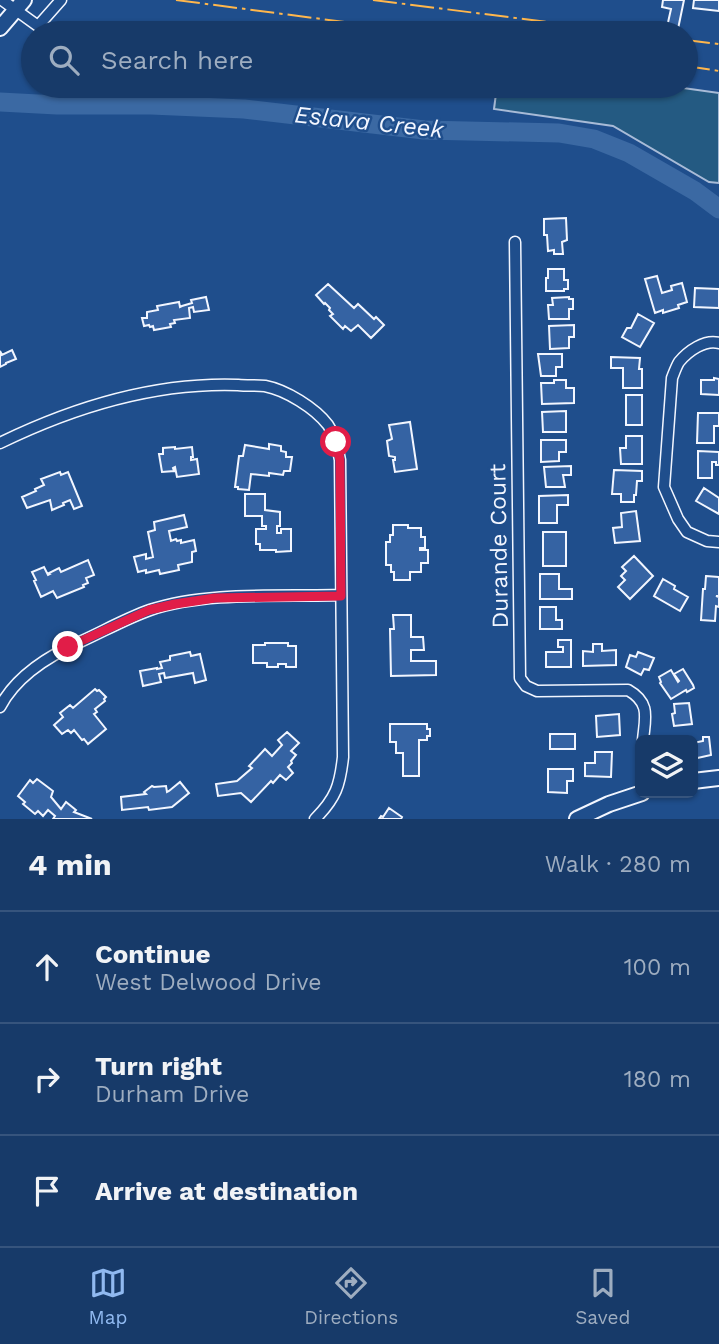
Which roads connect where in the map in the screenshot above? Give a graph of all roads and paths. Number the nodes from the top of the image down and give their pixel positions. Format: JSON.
{"nodes":[{"id":1,"x":2,"y":0,"type":"edge"},
{"id":2,"x":61,"y":0,"type":"edge"},
{"id":3,"x":20,"y":5,"type":"edge"},
{"id":4,"x":34,"y":21,"type":"edge"},
{"id":5,"x":42,"y":21,"type":"edge"},
{"id":6,"x":0,"y":28,"type":"edge"},
{"id":7,"x":515,"y":242,"type":"dead end"},
{"id":8,"x":719,"y":343,"type":"edge"},
{"id":9,"x":0,"y":443,"type":"edge"},
{"id":10,"x":719,"y":542,"type":"edge"},
{"id":11,"x":341,"y":596,"type":"junction"},
{"id":12,"x":0,"y":707,"type":"edge"},
{"id":13,"x":644,"y":735,"type":"edge"},
{"id":14,"x":719,"y":778,"type":"edge"},
{"id":15,"x":698,"y":780,"type":"edge"},
{"id":16,"x":635,"y":795,"type":"edge"},
{"id":17,"x":315,"y":819,"type":"edge"},
{"id":18,"x":577,"y":819,"type":"edge"}],
"edges":[{"from":1,"to":3,"type":"street"},
{"from":2,"to":5,"type":"street"},
{"from":3,"to":4,"type":"street"},
{"from":3,"to":6,"type":"street"},
{"from":7,"to":13,"type":"street","name":"Durande Court"},
{"from":8,"to":10,"type":"street"},
{"from":9,"to":11,"type":"street"},
{"from":11,"to":12,"type":"street"},
{"from":11,"to":17,"type":"street"},
{"from":14,"to":15,"type":"street"},
{"from":16,"to":18,"type":"street"}]}
